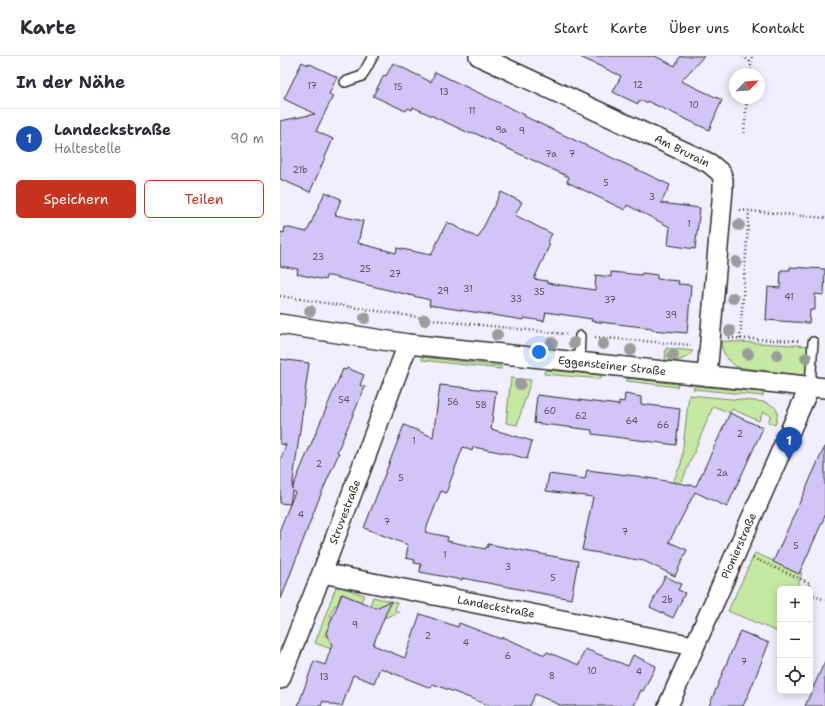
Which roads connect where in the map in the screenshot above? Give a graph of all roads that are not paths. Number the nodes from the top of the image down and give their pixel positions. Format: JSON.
{"nodes":[{"id":1,"x":373,"y":56,"type":"edge"},
{"id":2,"x":479,"y":56,"type":"edge"},
{"id":3,"x":345,"y":82,"type":"dead end"},
{"id":4,"x":280,"y":324,"type":"edge"},
{"id":5,"x":580,"y":336,"type":"road end"},
{"id":6,"x":813,"y":342,"type":"road end"},
{"id":7,"x":408,"y":344,"type":"junction"},
{"id":8,"x":579,"y":362,"type":"junction"},
{"id":9,"x":706,"y":376,"type":"junction"},
{"id":10,"x":817,"y":387,"type":"edge"},
{"id":11,"x":322,"y":573,"type":"junction"},
{"id":12,"x":694,"y":646,"type":"junction"},
{"id":13,"x":280,"y":679,"type":"edge"},
{"id":14,"x":668,"y":706,"type":"edge"}],
"edges":[{"from":1,"to":3,"type":"lane"},
{"from":2,"to":9,"type":"street","name":"Am Brurain"},
{"from":4,"to":7,"type":"street","name":"Eggensteiner Straße"},
{"from":5,"to":8,"type":"lane"},
{"from":6,"to":10,"type":"lane"},
{"from":7,"to":8,"type":"street","name":"Eggensteiner Straße"},
{"from":7,"to":11,"type":"street","name":"Struvestraße"},
{"from":8,"to":9,"type":"street","name":"Eggensteiner Straße"},
{"from":9,"to":10,"type":"street","name":"Eggensteiner Straße"},
{"from":10,"to":12,"type":"street","name":"Pionierstraße"},
{"from":11,"to":12,"type":"street","name":"Landeckstraße"},
{"from":11,"to":13,"type":"street","name":"Struvestraße"},
{"from":12,"to":14,"type":"street","name":"Pionierstraße"}]}
